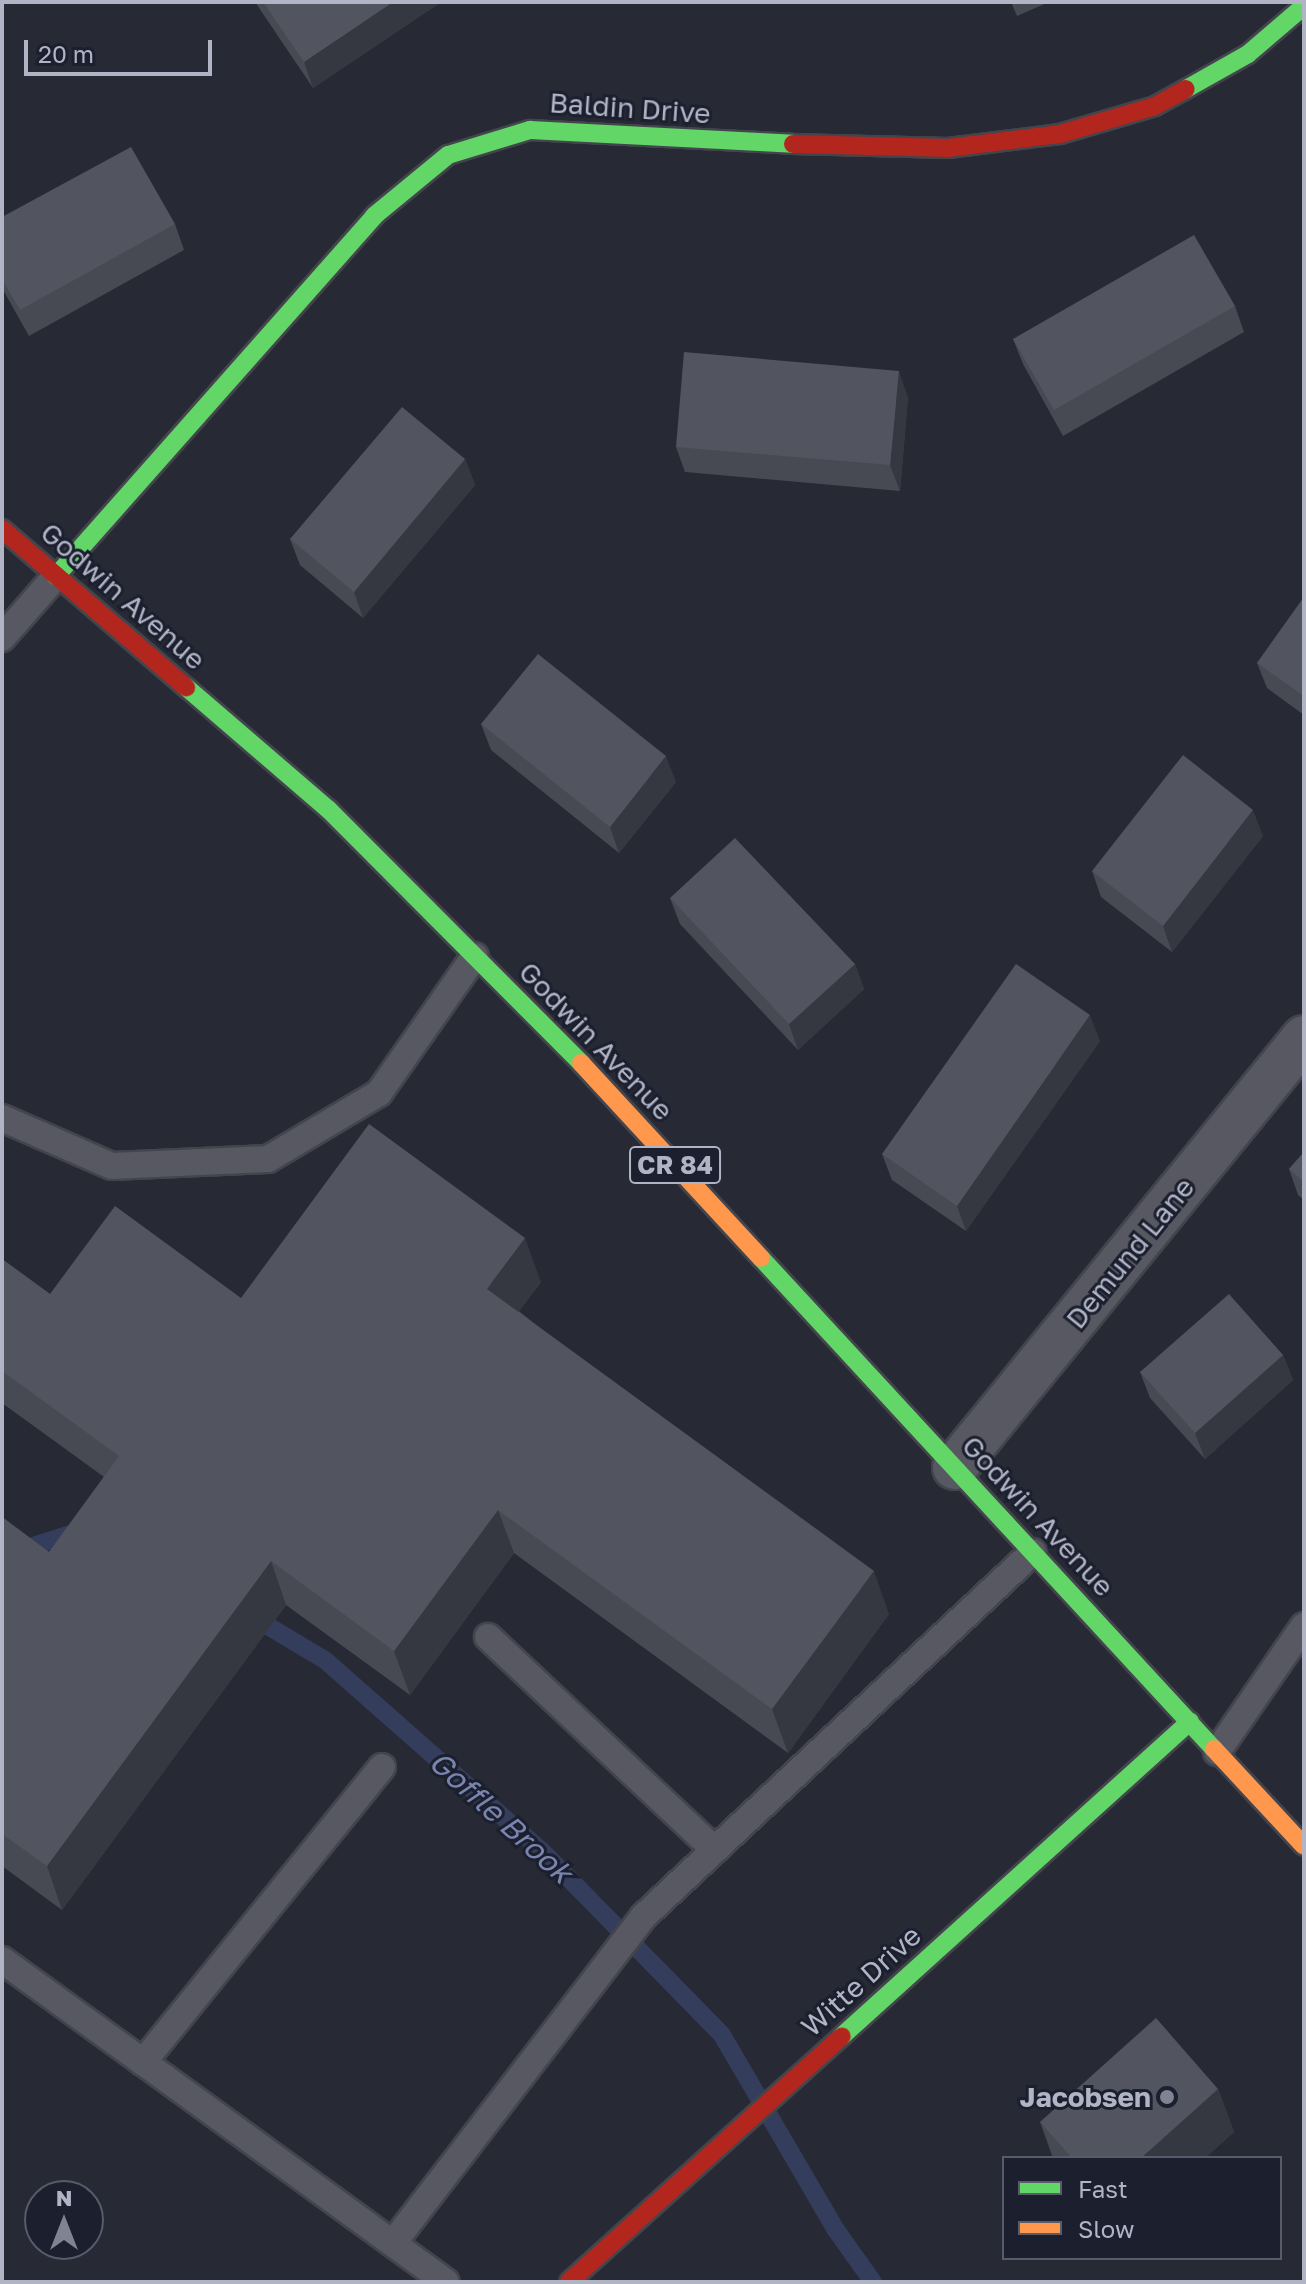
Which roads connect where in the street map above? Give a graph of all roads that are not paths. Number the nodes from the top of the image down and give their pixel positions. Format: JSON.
{"nodes":[{"id":1,"x":1304,"y":6,"type":"edge"},
{"id":2,"x":2,"y":529,"type":"edge"},
{"id":3,"x":56,"y":576,"type":"junction"},
{"id":4,"x":2,"y":638,"type":"edge"},
{"id":5,"x":475,"y":956,"type":"junction"},
{"id":6,"x":1304,"y":1038,"type":"edge"},
{"id":7,"x":2,"y":1118,"type":"edge"},
{"id":8,"x":955,"y":1467,"type":"junction"},
{"id":9,"x":1033,"y":1552,"type":"junction"},
{"id":10,"x":1304,"y":1626,"type":"edge"},
{"id":11,"x":488,"y":1637,"type":"dead end"},
{"id":12,"x":1190,"y":1722,"type":"junction"},
{"id":13,"x":1217,"y":1752,"type":"junction"},
{"id":14,"x":382,"y":1767,"type":"dead end"},
{"id":15,"x":1304,"y":1846,"type":"edge"},
{"id":16,"x":715,"y":1850,"type":"junction"},
{"id":17,"x":2,"y":1960,"type":"edge"},
{"id":18,"x":143,"y":2062,"type":"junction"},
{"id":19,"x":393,"y":2243,"type":"junction"},
{"id":20,"x":446,"y":2282,"type":"edge"},
{"id":21,"x":569,"y":2282,"type":"edge"}],
"edges":[{"from":1,"to":3,"type":"street","name":"Baldin Drive"},
{"from":2,"to":3,"type":"street","name":"Godwin Avenue","number":"CR 84"},
{"from":3,"to":4,"type":"lane"},
{"from":3,"to":5,"type":"street","name":"Godwin Avenue","number":"CR 84"},
{"from":5,"to":7,"type":"lane"},
{"from":5,"to":8,"type":"street","name":"Godwin Avenue","number":"CR 84"},
{"from":6,"to":8,"type":"street","name":"Demund Lane"},
{"from":8,"to":9,"type":"street","name":"Godwin Avenue","number":"CR 84"},
{"from":9,"to":12,"type":"street","name":"Godwin Avenue","number":"CR 84"},
{"from":9,"to":16,"type":"lane"},
{"from":10,"to":13,"type":"lane"},
{"from":11,"to":16,"type":"lane"},
{"from":12,"to":13,"type":"street","name":"Godwin Avenue","number":"CR 84"},
{"from":12,"to":21,"type":"street","name":"Witte Drive"},
{"from":13,"to":15,"type":"street","name":"Godwin Avenue","number":"CR 84"},
{"from":14,"to":18,"type":"lane"},
{"from":16,"to":19,"type":"lane"},
{"from":17,"to":18,"type":"lane"},
{"from":18,"to":19,"type":"lane"},
{"from":19,"to":20,"type":"lane"}]}
